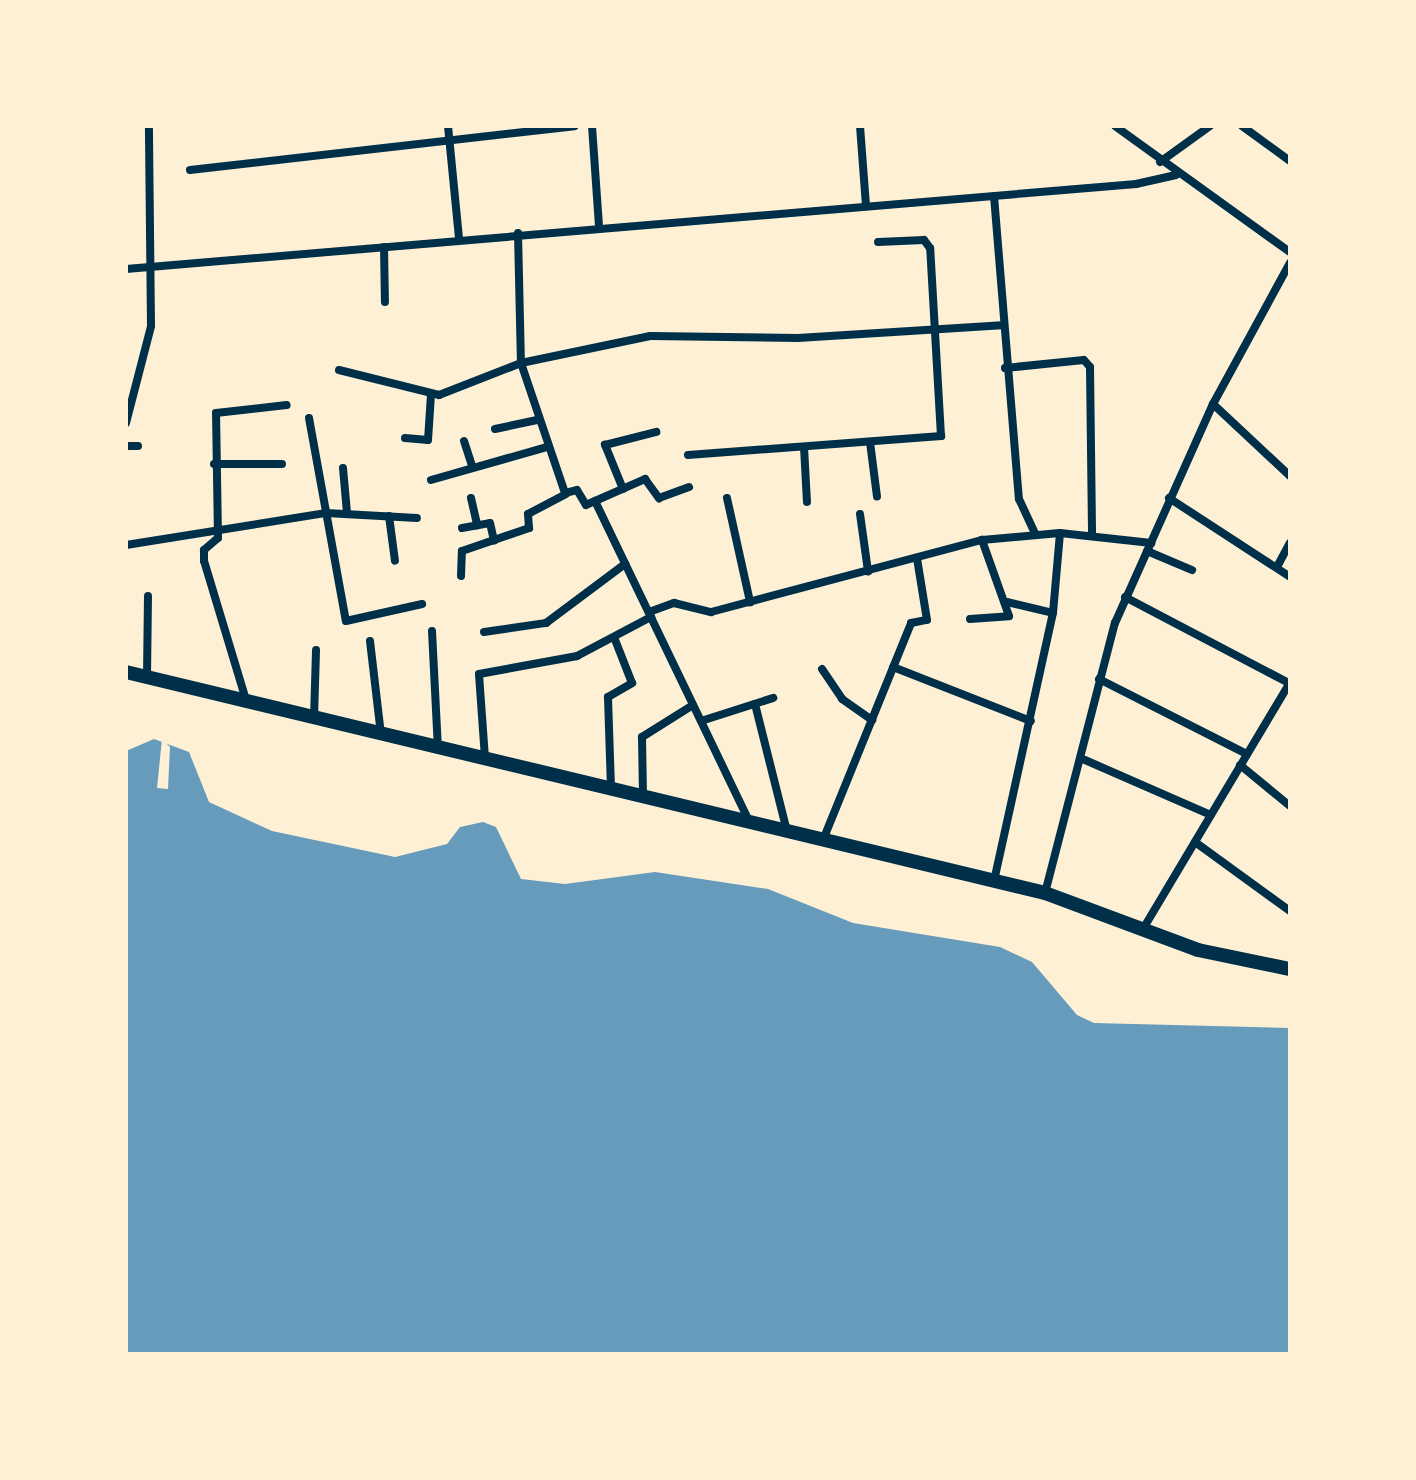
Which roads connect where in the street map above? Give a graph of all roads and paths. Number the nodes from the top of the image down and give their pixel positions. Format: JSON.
{"nodes":[{"id":1,"x":149,"y":126,"type":"edge"},
{"id":2,"x":448,"y":126,"type":"edge"},
{"id":3,"x":574,"y":126,"type":"edge"},
{"id":4,"x":592,"y":126,"type":"edge"},
{"id":5,"x":860,"y":126,"type":"edge"},
{"id":6,"x":1115,"y":126,"type":"edge"},
{"id":7,"x":1210,"y":126,"type":"edge"},
{"id":8,"x":1242,"y":126,"type":"edge"},
{"id":9,"x":450,"y":141,"type":"junction"},
{"id":10,"x":1290,"y":161,"type":"edge"},
{"id":11,"x":1160,"y":162,"type":"junction"},
{"id":12,"x":190,"y":170,"type":"dead end"},
{"id":13,"x":1176,"y":175,"type":"junction"},
{"id":14,"x":994,"y":196,"type":"junction"},
{"id":15,"x":866,"y":205,"type":"junction"},
{"id":16,"x":599,"y":225,"type":"junction"},
{"id":17,"x":518,"y":233,"type":"junction"},
{"id":18,"x":459,"y":238,"type":"junction"},
{"id":19,"x":878,"y":242,"type":"dead end"},
{"id":20,"x":384,"y":247,"type":"junction"},
{"id":21,"x":1290,"y":252,"type":"edge"},
{"id":22,"x":1290,"y":263,"type":"edge"},
{"id":23,"x":126,"y":269,"type":"edge"},
{"id":24,"x":155,"y":270,"type":"junction"},
{"id":25,"x":385,"y":302,"type":"dead end"},
{"id":26,"x":1002,"y":325,"type":"junction"},
{"id":27,"x":935,"y":329,"type":"junction"},
{"id":28,"x":521,"y":363,"type":"junction"},
{"id":29,"x":1005,"y":368,"type":"junction"},
{"id":30,"x":339,"y":370,"type":"dead end"},
{"id":31,"x":431,"y":395,"type":"junction"},
{"id":32,"x":1213,"y":404,"type":"junction"},
{"id":33,"x":287,"y":405,"type":"dead end"},
{"id":34,"x":309,"y":418,"type":"dead end"},
{"id":35,"x":537,"y":420,"type":"junction"},
{"id":36,"x":126,"y":423,"type":"edge"},
{"id":37,"x":495,"y":429,"type":"dead end"},
{"id":38,"x":656,"y":432,"type":"dead end"},
{"id":39,"x":405,"y":438,"type":"dead end"},
{"id":40,"x":464,"y":441,"type":"dead end"},
{"id":41,"x":870,"y":442,"type":"junction"},
{"id":42,"x":126,"y":446,"type":"edge"},
{"id":43,"x":138,"y":446,"type":"dead end"},
{"id":44,"x":547,"y":447,"type":"junction"},
{"id":45,"x":804,"y":447,"type":"junction"},
{"id":46,"x":688,"y":455,"type":"dead end"},
{"id":47,"x":214,"y":464,"type":"junction"},
{"id":48,"x":282,"y":464,"type":"dead end"},
{"id":49,"x":472,"y":466,"type":"junction"},
{"id":50,"x":343,"y":468,"type":"dead end"},
{"id":51,"x":1290,"y":476,"type":"edge"},
{"id":52,"x":431,"y":480,"type":"dead end"},
{"id":53,"x":689,"y":487,"type":"dead end"},
{"id":54,"x":623,"y":489,"type":"junction"},
{"id":55,"x":566,"y":494,"type":"junction"},
{"id":56,"x":877,"y":497,"type":"dead end"},
{"id":57,"x":471,"y":498,"type":"dead end"},
{"id":58,"x":727,"y":498,"type":"dead end"},
{"id":59,"x":1169,"y":498,"type":"junction"},
{"id":60,"x":595,"y":501,"type":"junction"},
{"id":61,"x":807,"y":502,"type":"dead end"},
{"id":62,"x":326,"y":513,"type":"junction"},
{"id":63,"x":347,"y":513,"type":"junction"},
{"id":64,"x":860,"y":514,"type":"dead end"},
{"id":65,"x":389,"y":516,"type":"junction"},
{"id":66,"x":417,"y":518,"type":"dead end"},
{"id":67,"x":477,"y":525,"type":"junction"},
{"id":68,"x":462,"y":528,"type":"dead end"},
{"id":69,"x":217,"y":531,"type":"junction"},
{"id":70,"x":1060,"y":533,"type":"junction"},
{"id":71,"x":1035,"y":534,"type":"junction"},
{"id":72,"x":1092,"y":534,"type":"junction"},
{"id":73,"x":982,"y":540,"type":"junction"},
{"id":74,"x":494,"y":541,"type":"junction"},
{"id":75,"x":1290,"y":543,"type":"edge"},
{"id":76,"x":126,"y":545,"type":"edge"},
{"id":77,"x":1149,"y":547,"type":"junction"},
{"id":78,"x":917,"y":558,"type":"junction"},
{"id":79,"x":395,"y":561,"type":"dead end"},
{"id":80,"x":625,"y":564,"type":"junction"},
{"id":81,"x":1277,"y":567,"type":"junction"},
{"id":82,"x":1192,"y":570,"type":"dead end"},
{"id":83,"x":868,"y":571,"type":"junction"},
{"id":84,"x":461,"y":576,"type":"dead end"},
{"id":85,"x":1290,"y":577,"type":"edge"},
{"id":86,"x":148,"y":596,"type":"dead end"},
{"id":87,"x":1125,"y":597,"type":"junction"},
{"id":88,"x":750,"y":602,"type":"junction"},
{"id":89,"x":1007,"y":602,"type":"junction"},
{"id":90,"x":422,"y":604,"type":"dead end"},
{"id":91,"x":1053,"y":613,"type":"junction"},
{"id":92,"x":650,"y":615,"type":"junction"},
{"id":93,"x":970,"y":619,"type":"dead end"},
{"id":94,"x":432,"y":631,"type":"dead end"},
{"id":95,"x":484,"y":632,"type":"dead end"},
{"id":96,"x":614,"y":637,"type":"junction"},
{"id":97,"x":370,"y":641,"type":"dead end"},
{"id":98,"x":316,"y":650,"type":"dead end"},
{"id":99,"x":893,"y":667,"type":"junction"},
{"id":100,"x":822,"y":669,"type":"dead end"},
{"id":101,"x":126,"y":672,"type":"edge"},
{"id":102,"x":147,"y":677,"type":"junction"},
{"id":103,"x":1099,"y":679,"type":"junction"},
{"id":104,"x":1289,"y":683,"type":"edge"},
{"id":105,"x":1281,"y":696,"type":"junction"},
{"id":106,"x":773,"y":698,"type":"dead end"},
{"id":107,"x":246,"y":701,"type":"junction"},
{"id":108,"x":1290,"y":703,"type":"edge"},
{"id":109,"x":755,"y":704,"type":"junction"},
{"id":110,"x":693,"y":705,"type":"junction"},
{"id":111,"x":314,"y":718,"type":"junction"},
{"id":112,"x":872,"y":720,"type":"junction"},
{"id":113,"x":701,"y":721,"type":"junction"},
{"id":114,"x":1031,"y":721,"type":"junction"},
{"id":115,"x":381,"y":734,"type":"junction"},
{"id":116,"x":438,"y":748,"type":"junction"},
{"id":117,"x":1247,"y":754,"type":"junction"},
{"id":118,"x":485,"y":758,"type":"junction"},
{"id":119,"x":1085,"y":760,"type":"junction"},
{"id":120,"x":1240,"y":765,"type":"junction"},
{"id":121,"x":611,"y":788,"type":"junction"},
{"id":122,"x":643,"y":795,"type":"junction"},
{"id":123,"x":1290,"y":806,"type":"edge"},
{"id":124,"x":1211,"y":815,"type":"junction"},
{"id":125,"x":749,"y":822,"type":"junction"},
{"id":126,"x":787,"y":831,"type":"junction"},
{"id":127,"x":823,"y":840,"type":"junction"},
{"id":128,"x":1195,"y":842,"type":"junction"},
{"id":129,"x":994,"y":882,"type":"junction"},
{"id":130,"x":1045,"y":893,"type":"junction"},
{"id":131,"x":1290,"y":911,"type":"edge"},
{"id":132,"x":1143,"y":929,"type":"junction"},
{"id":133,"x":1290,"y":969,"type":"edge"}],
"edges":[{"from":1,"to":24,"type":"street"},
{"from":2,"to":9,"type":"street"},
{"from":3,"to":9,"type":"street"},
{"from":4,"to":16,"type":"street"},
{"from":5,"to":15,"type":"street"},
{"from":6,"to":11,"type":"street"},
{"from":7,"to":11,"type":"street"},
{"from":8,"to":10,"type":"street"},
{"from":9,"to":12,"type":"street"},
{"from":9,"to":18,"type":"street"},
{"from":11,"to":13,"type":"street"},
{"from":13,"to":14,"type":"street"},
{"from":13,"to":21,"type":"street"},
{"from":14,"to":15,"type":"street"},
{"from":14,"to":26,"type":"street"},
{"from":15,"to":16,"type":"street"},
{"from":16,"to":17,"type":"street"},
{"from":17,"to":18,"type":"street"},
{"from":17,"to":28,"type":"street"},
{"from":18,"to":20,"type":"street"},
{"from":19,"to":27,"type":"street"},
{"from":20,"to":24,"type":"street"},
{"from":20,"to":25,"type":"street"},
{"from":22,"to":32,"type":"street"},
{"from":23,"to":24,"type":"street"},
{"from":24,"to":36,"type":"street"},
{"from":26,"to":27,"type":"street"},
{"from":26,"to":29,"type":"street"},
{"from":27,"to":28,"type":"street"},
{"from":27,"to":41,"type":"street"},
{"from":28,"to":31,"type":"street"},
{"from":28,"to":35,"type":"street"},
{"from":29,"to":71,"type":"street"},
{"from":29,"to":72,"type":"street"},
{"from":30,"to":31,"type":"street"},
{"from":31,"to":39,"type":"street"},
{"from":32,"to":51,"type":"street"},
{"from":32,"to":59,"type":"street"},
{"from":33,"to":47,"type":"street"},
{"from":34,"to":62,"type":"street"},
{"from":35,"to":37,"type":"street"},
{"from":35,"to":44,"type":"street"},
{"from":38,"to":54,"type":"street"},
{"from":40,"to":49,"type":"street"},
{"from":41,"to":45,"type":"street"},
{"from":41,"to":56,"type":"street"},
{"from":42,"to":43,"type":"street"},
{"from":44,"to":49,"type":"street"},
{"from":44,"to":55,"type":"street"},
{"from":45,"to":46,"type":"street"},
{"from":45,"to":61,"type":"street"},
{"from":47,"to":48,"type":"street"},
{"from":47,"to":69,"type":"street"},
{"from":49,"to":52,"type":"street"},
{"from":50,"to":63,"type":"street"},
{"from":53,"to":54,"type":"street"},
{"from":54,"to":60,"type":"street"},
{"from":55,"to":60,"type":"street"},
{"from":55,"to":74,"type":"street"},
{"from":57,"to":67,"type":"street"},
{"from":58,"to":88,"type":"street"},
{"from":59,"to":77,"type":"street"},
{"from":59,"to":81,"type":"street"},
{"from":60,"to":80,"type":"street"},
{"from":62,"to":63,"type":"street"},
{"from":62,"to":69,"type":"street"},
{"from":62,"to":90,"type":"street"},
{"from":63,"to":65,"type":"street"},
{"from":64,"to":83,"type":"street"},
{"from":65,"to":66,"type":"street"},
{"from":65,"to":79,"type":"street"},
{"from":67,"to":68,"type":"street"},
{"from":67,"to":74,"type":"street"},
{"from":69,"to":76,"type":"street"},
{"from":69,"to":107,"type":"street"},
{"from":70,"to":71,"type":"street"},
{"from":70,"to":72,"type":"street"},
{"from":70,"to":91,"type":"street"},
{"from":71,"to":73,"type":"street"},
{"from":72,"to":77,"type":"street"},
{"from":73,"to":78,"type":"street"},
{"from":73,"to":89,"type":"street"},
{"from":74,"to":84,"type":"street"},
{"from":75,"to":81,"type":"street"},
{"from":77,"to":82,"type":"street"},
{"from":77,"to":87,"type":"street"},
{"from":78,"to":83,"type":"street"},
{"from":78,"to":99,"type":"street"},
{"from":80,"to":92,"type":"street"},
{"from":80,"to":95,"type":"street"},
{"from":81,"to":85,"type":"street"},
{"from":83,"to":88,"type":"street"},
{"from":86,"to":102,"type":"street"},
{"from":87,"to":103,"type":"street"},
{"from":87,"to":104,"type":"street"},
{"from":88,"to":92,"type":"street"},
{"from":89,"to":91,"type":"street"},
{"from":89,"to":93,"type":"street"},
{"from":91,"to":114,"type":"street"},
{"from":92,"to":96,"type":"street"},
{"from":92,"to":110,"type":"street"},
{"from":94,"to":116,"type":"street"},
{"from":96,"to":118,"type":"street"},
{"from":96,"to":121,"type":"street"},
{"from":97,"to":115,"type":"street"},
{"from":98,"to":111,"type":"street"},
{"from":99,"to":112,"type":"street"},
{"from":99,"to":114,"type":"street"},
{"from":100,"to":112,"type":"street"},
{"from":101,"to":102,"type":"street"},
{"from":102,"to":107,"type":"street"},
{"from":103,"to":117,"type":"street"},
{"from":103,"to":119,"type":"street"},
{"from":104,"to":105,"type":"street"},
{"from":105,"to":108,"type":"street"},
{"from":105,"to":117,"type":"street"},
{"from":106,"to":109,"type":"street"},
{"from":107,"to":111,"type":"street"},
{"from":109,"to":113,"type":"street"},
{"from":109,"to":126,"type":"street"},
{"from":110,"to":113,"type":"street"},
{"from":110,"to":122,"type":"street"},
{"from":111,"to":115,"type":"street"},
{"from":112,"to":127,"type":"street"},
{"from":113,"to":125,"type":"street"},
{"from":114,"to":129,"type":"street"},
{"from":115,"to":116,"type":"street"},
{"from":116,"to":118,"type":"street"},
{"from":117,"to":120,"type":"street"},
{"from":118,"to":121,"type":"street"},
{"from":119,"to":124,"type":"street"},
{"from":119,"to":130,"type":"street"},
{"from":120,"to":123,"type":"street"},
{"from":120,"to":124,"type":"street"},
{"from":121,"to":122,"type":"street"},
{"from":122,"to":125,"type":"street"},
{"from":124,"to":128,"type":"street"},
{"from":125,"to":126,"type":"street"},
{"from":126,"to":127,"type":"street"},
{"from":127,"to":129,"type":"street"},
{"from":128,"to":131,"type":"street"},
{"from":128,"to":132,"type":"street"},
{"from":129,"to":130,"type":"street"},
{"from":130,"to":132,"type":"street"},
{"from":132,"to":133,"type":"street"}]}
